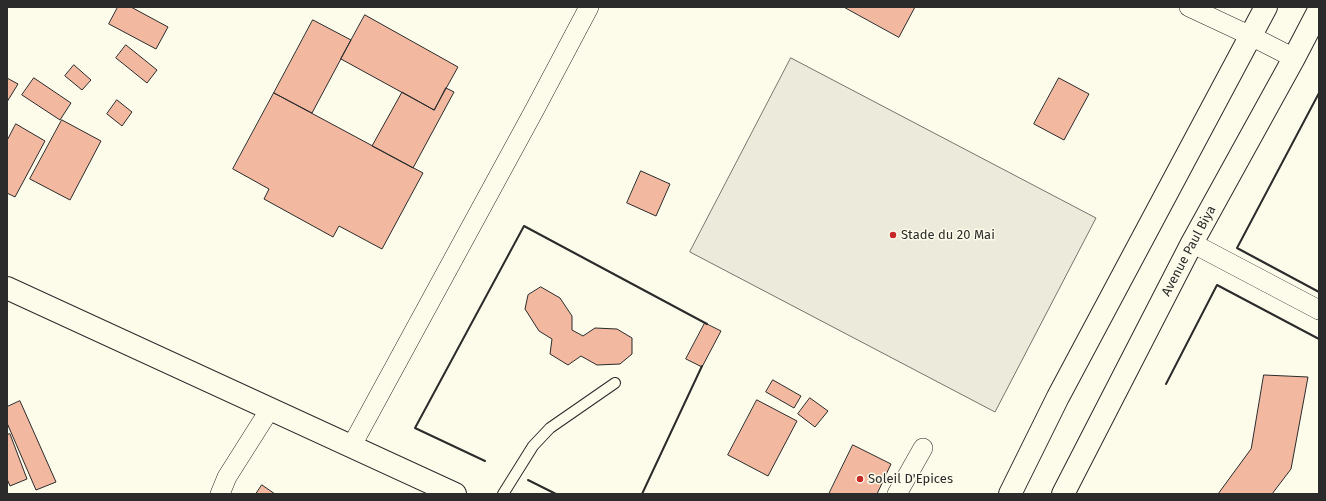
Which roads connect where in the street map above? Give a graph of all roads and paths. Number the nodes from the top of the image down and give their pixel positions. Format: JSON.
{"nodes":[{"id":1,"x":589,"y":7,"type":"edge"},
{"id":2,"x":1266,"y":7,"type":"edge"},
{"id":3,"x":1193,"y":8,"type":"edge"},
{"id":4,"x":1319,"y":10,"type":"edge"},
{"id":5,"x":1251,"y":36,"type":"junction"},
{"id":6,"x":1294,"y":58,"type":"junction"},
{"id":7,"x":1192,"y":243,"type":"junction"},
{"id":8,"x":7,"y":288,"type":"edge"},
{"id":9,"x":1319,"y":310,"type":"edge"},
{"id":10,"x":615,"y":383,"type":"dead end"},
{"id":11,"x":270,"y":409,"type":"junction"},
{"id":12,"x":351,"y":447,"type":"junction"},
{"id":13,"x":924,"y":448,"type":"dead end"},
{"id":14,"x":220,"y":494,"type":"edge"},
{"id":15,"x":455,"y":494,"type":"edge"},
{"id":16,"x":503,"y":494,"type":"edge"},
{"id":17,"x":897,"y":494,"type":"edge"},
{"id":18,"x":1010,"y":494,"type":"edge"},
{"id":19,"x":1063,"y":494,"type":"edge"}],
"edges":[{"from":1,"to":12,"type":"street"},
{"from":2,"to":5,"type":"street"},
{"from":3,"to":5,"type":"street"},
{"from":4,"to":6,"type":"street","name":"Avenue Paul Biya"},
{"from":5,"to":6,"type":"street"},
{"from":5,"to":18,"type":"street"},
{"from":6,"to":7,"type":"street","name":"Avenue Paul Biya"},
{"from":7,"to":9,"type":"street"},
{"from":7,"to":19,"type":"street","name":"Avenue Paul Biya"},
{"from":8,"to":11,"type":"street"},
{"from":10,"to":16,"type":"lane"},
{"from":11,"to":12,"type":"street"},
{"from":11,"to":14,"type":"street"},
{"from":12,"to":15,"type":"street"},
{"from":13,"to":17,"type":"street"}]}
